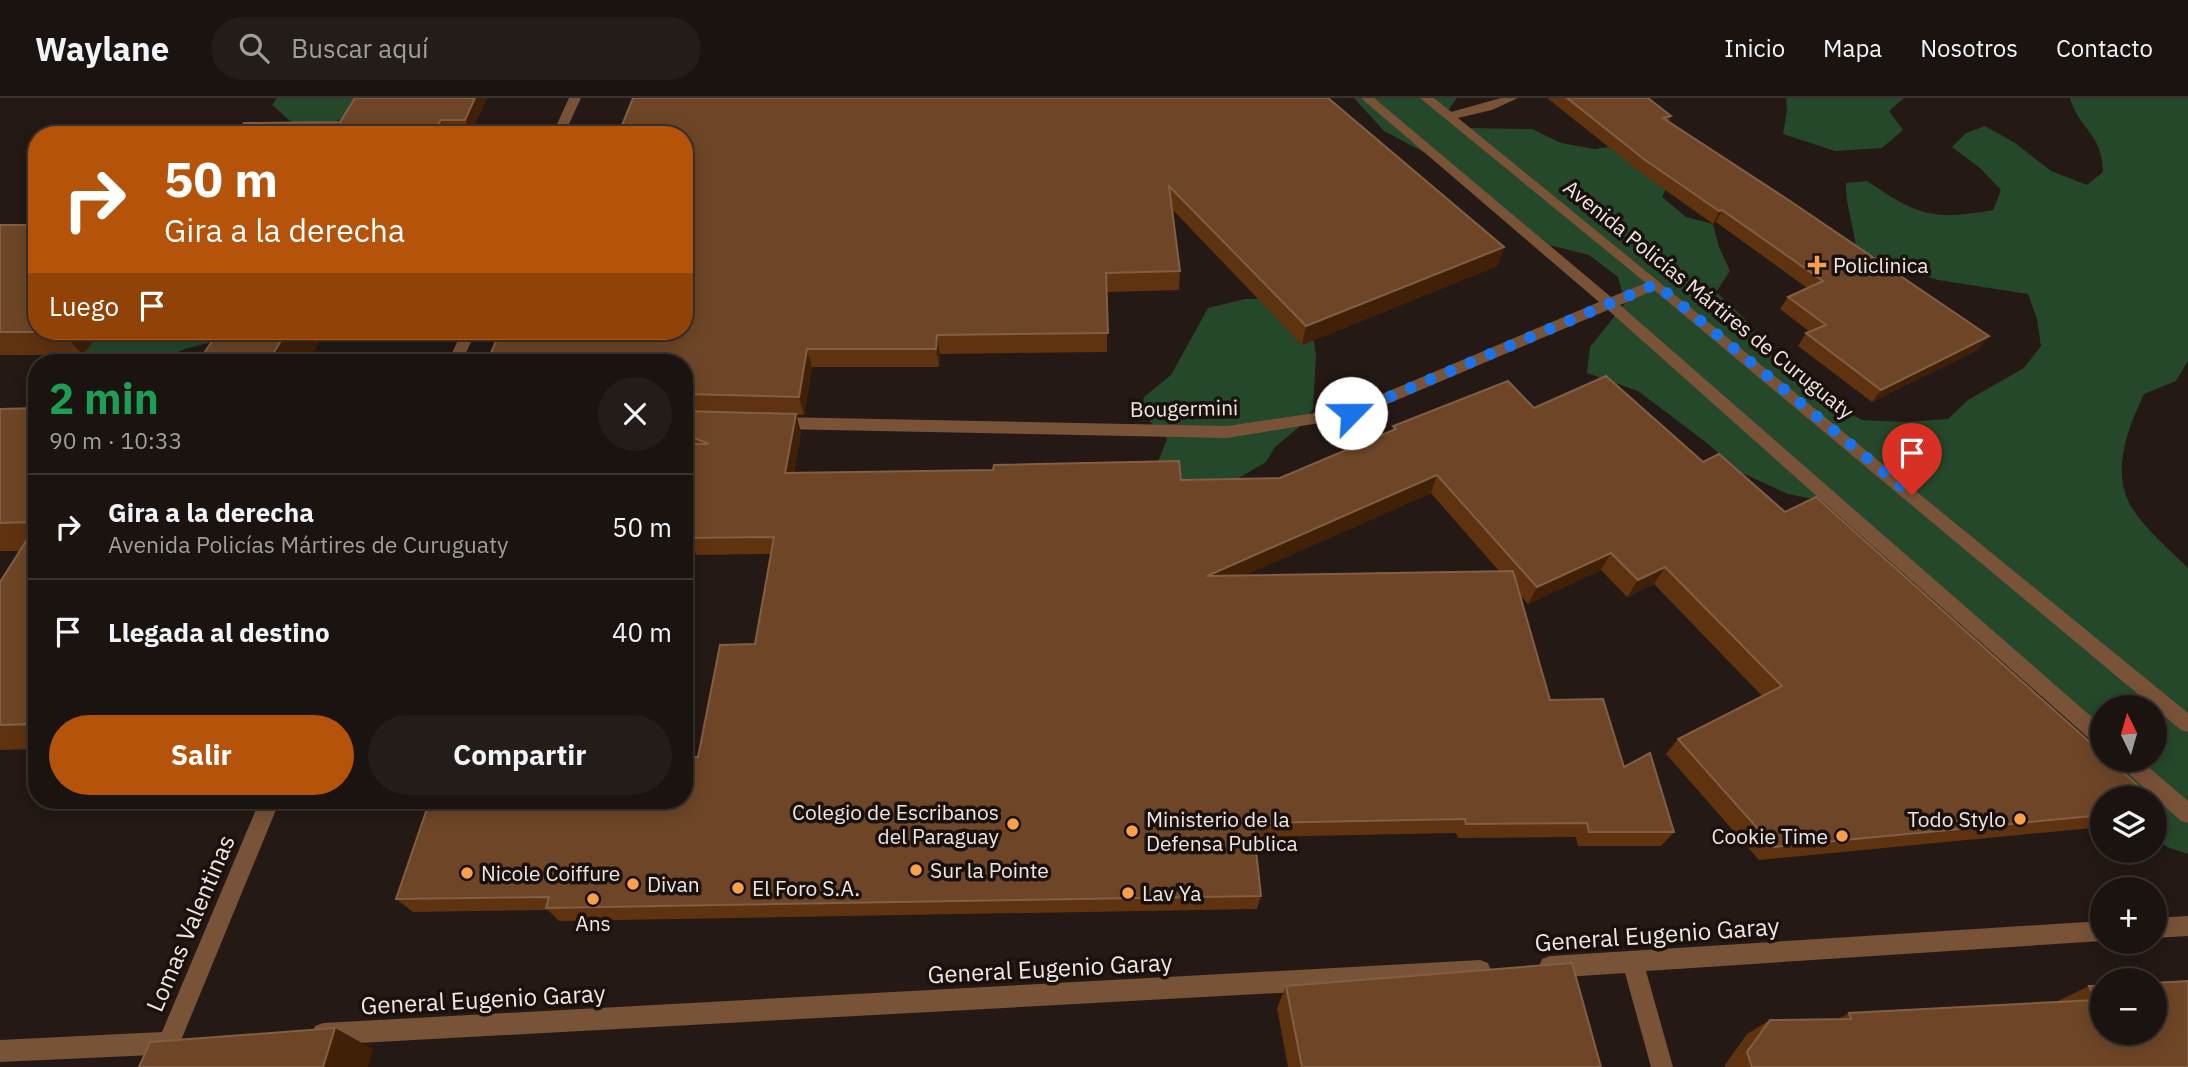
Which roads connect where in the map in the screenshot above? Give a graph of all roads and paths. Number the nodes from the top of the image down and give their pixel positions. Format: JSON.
{"nodes":[{"id":1,"x":575,"y":98,"type":"edge"},
{"id":2,"x":1367,"y":98,"type":"edge"},
{"id":3,"x":1426,"y":98,"type":"edge"},
{"id":4,"x":1511,"y":98,"type":"edge"},
{"id":5,"x":1448,"y":116,"type":"junction"},
{"id":6,"x":562,"y":126,"type":"edge"},
{"id":7,"x":1656,"y":284,"type":"junction"},
{"id":8,"x":1610,"y":304,"type":"junction"},
{"id":9,"x":754,"y":422,"type":"edge"},
{"id":10,"x":2188,"y":724,"type":"edge"},
{"id":11,"x":2090,"y":727,"type":"edge"},
{"id":12,"x":2141,"y":772,"type":"edge"},
{"id":13,"x":266,"y":809,"type":"edge"},
{"id":14,"x":2188,"y":814,"type":"edge"},
{"id":15,"x":2188,"y":926,"type":"edge"},
{"id":16,"x":2167,"y":927,"type":"edge"},
{"id":17,"x":2090,"y":932,"type":"edge"},
{"id":18,"x":1633,"y":962,"type":"junction"},
{"id":19,"x":309,"y":1035,"type":"edge"},
{"id":20,"x":197,"y":1041,"type":"edge"},
{"id":21,"x":169,"y":1043,"type":"junction"},
{"id":22,"x":0,"y":1051,"type":"edge"},
{"id":23,"x":159,"y":1067,"type":"edge"},
{"id":24,"x":1662,"y":1067,"type":"edge"}],
"edges":[{"from":1,"to":6,"type":"street"},
{"from":2,"to":8,"type":"street"},
{"from":3,"to":5,"type":"street","name":"Avenida Policías Mártires de Curuguaty"},
{"from":4,"to":5,"type":"street"},
{"from":5,"to":7,"type":"street","name":"Avenida Policías Mártires de Curuguaty"},
{"from":7,"to":8,"type":"street","name":"Bougermini"},
{"from":7,"to":10,"type":"street","name":"Avenida Policías Mártires de Curuguaty"},
{"from":8,"to":9,"type":"street","name":"Bougermini"},
{"from":8,"to":11,"type":"street"},
{"from":12,"to":14,"type":"street"},
{"from":13,"to":21,"type":"street","name":"Lomas Valentinas"},
{"from":15,"to":16,"type":"street"},
{"from":17,"to":18,"type":"street","name":"General Eugenio Garay"},
{"from":18,"to":19,"type":"street","name":"General Eugenio Garay"},
{"from":18,"to":24,"type":"street"},
{"from":20,"to":21,"type":"street"},
{"from":21,"to":22,"type":"street"},
{"from":21,"to":23,"type":"street","name":"Lomas Valentinas"}]}
